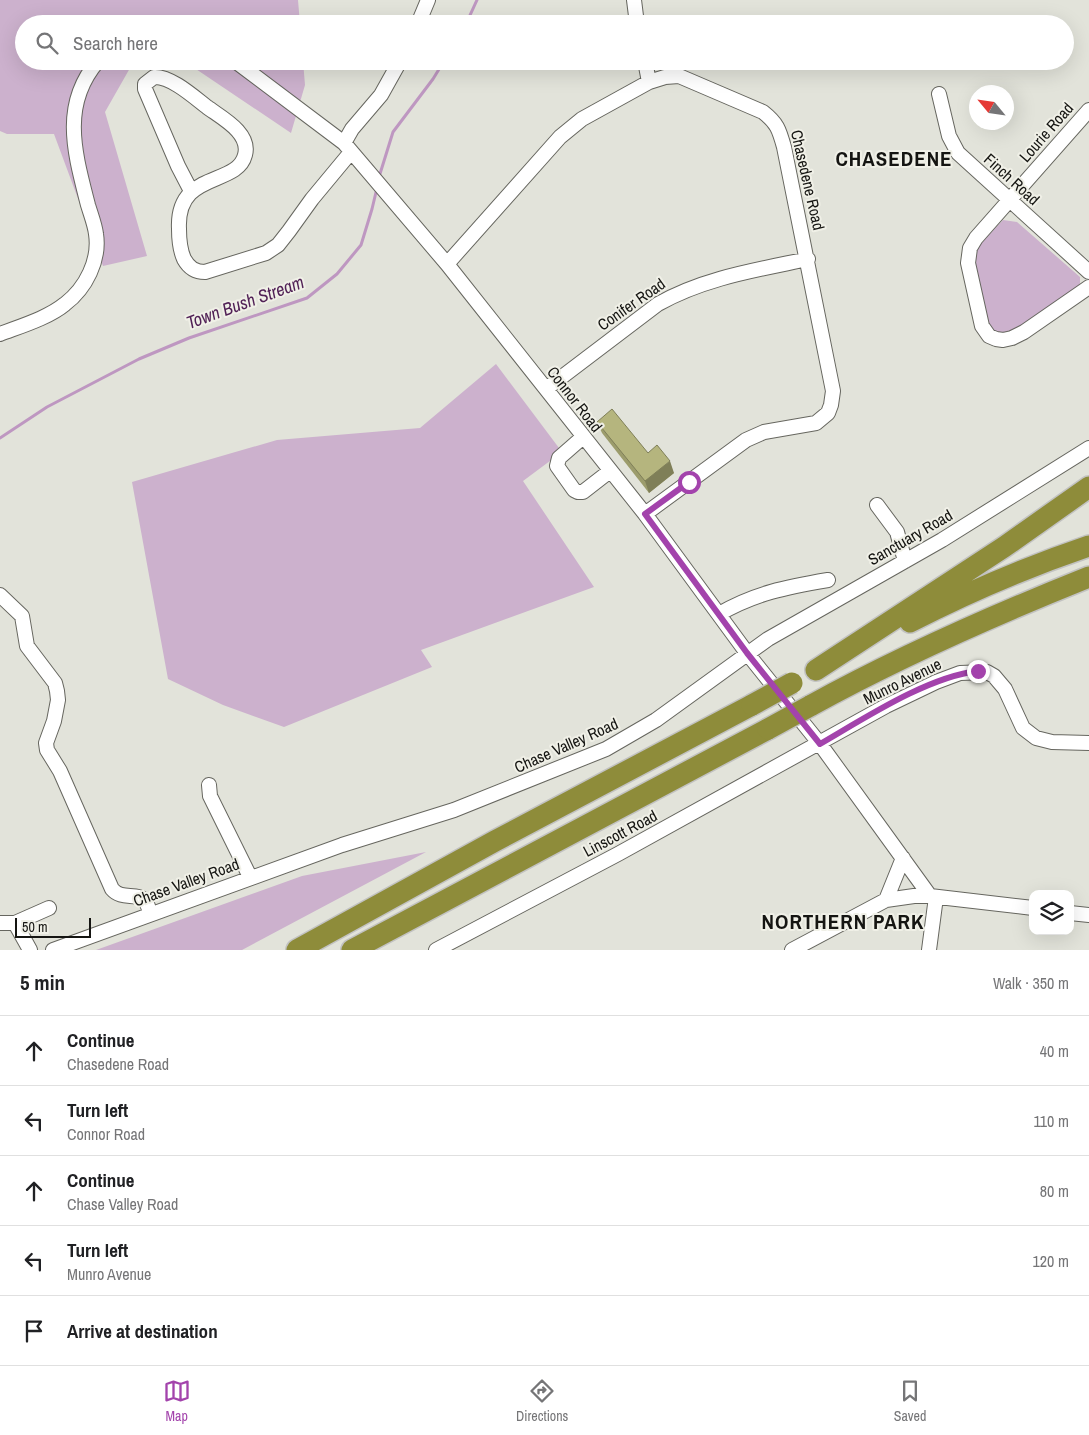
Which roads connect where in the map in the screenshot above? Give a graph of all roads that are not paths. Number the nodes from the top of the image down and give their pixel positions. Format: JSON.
{"nodes":[{"id":1,"x":428,"y":0,"type":"edge"},
{"id":2,"x":634,"y":0,"type":"edge"},
{"id":3,"x":422,"y":15,"type":"edge"},
{"id":4,"x":636,"y":15,"type":"edge"},
{"id":5,"x":92,"y":70,"type":"edge"},
{"id":6,"x":247,"y":70,"type":"edge"},
{"id":7,"x":395,"y":70,"type":"edge"},
{"id":8,"x":647,"y":70,"type":"edge"},
{"id":9,"x":649,"y":82,"type":"junction"},
{"id":10,"x":939,"y":94,"type":"dead end"},
{"id":11,"x":1089,"y":110,"type":"edge"},
{"id":12,"x":347,"y":148,"type":"junction"},
{"id":13,"x":191,"y":191,"type":"junction"},
{"id":14,"x":1010,"y":200,"type":"junction"},
{"id":15,"x":808,"y":259,"type":"junction"},
{"id":16,"x":446,"y":264,"type":"junction"},
{"id":17,"x":1089,"y":272,"type":"edge"},
{"id":18,"x":1089,"y":287,"type":"edge"},
{"id":19,"x":0,"y":334,"type":"edge"},
{"id":20,"x":546,"y":389,"type":"junction"},
{"id":21,"x":583,"y":437,"type":"junction"},
{"id":22,"x":1089,"y":448,"type":"edge"},
{"id":23,"x":610,"y":471,"type":"junction"},
{"id":24,"x":1089,"y":487,"type":"edge"},
{"id":25,"x":877,"y":505,"type":"dead end"},
{"id":26,"x":645,"y":514,"type":"junction"},
{"id":27,"x":1089,"y":546,"type":"edge"},
{"id":28,"x":905,"y":561,"type":"junction"},
{"id":29,"x":1089,"y":577,"type":"edge"},
{"id":30,"x":828,"y":580,"type":"dead end"},
{"id":31,"x":1089,"y":586,"type":"edge"},
{"id":32,"x":1051,"y":592,"type":"junction"},
{"id":33,"x":0,"y":595,"type":"edge"},
{"id":34,"x":719,"y":614,"type":"junction"},
{"id":35,"x":747,"y":653,"type":"junction"},
{"id":36,"x":816,"y":670,"type":"junction"},
{"id":37,"x":1089,"y":743,"type":"edge"},
{"id":38,"x":820,"y":744,"type":"junction"},
{"id":39,"x":209,"y":785,"type":"dead end"},
{"id":40,"x":903,"y":858,"type":"junction"},
{"id":41,"x":250,"y":877,"type":"junction"},
{"id":42,"x":933,"y":897,"type":"junction"},
{"id":43,"x":886,"y":900,"type":"junction"},
{"id":44,"x":49,"y":908,"type":"dead end"},
{"id":45,"x":1029,"y":908,"type":"edge"},
{"id":46,"x":1074,"y":913,"type":"edge"},
{"id":47,"x":151,"y":914,"type":"junction"},
{"id":48,"x":1089,"y":915,"type":"edge"},
{"id":49,"x":0,"y":923,"type":"edge"},
{"id":50,"x":15,"y":923,"type":"junction"},
{"id":51,"x":30,"y":950,"type":"edge"},
{"id":52,"x":53,"y":950,"type":"edge"},
{"id":53,"x":297,"y":950,"type":"edge"},
{"id":54,"x":352,"y":950,"type":"edge"},
{"id":55,"x":436,"y":950,"type":"edge"},
{"id":56,"x":792,"y":950,"type":"edge"},
{"id":57,"x":929,"y":950,"type":"edge"}],
"edges":[{"from":1,"to":3,"type":"street"},
{"from":2,"to":4,"type":"street"},
{"from":5,"to":19,"type":"street"},
{"from":6,"to":12,"type":"street","name":"Connor Road"},
{"from":7,"to":12,"type":"street"},
{"from":8,"to":9,"type":"street"},
{"from":9,"to":15,"type":"street","name":"Chasedene Road"},
{"from":9,"to":16,"type":"street","name":"Chasedene Road"},
{"from":10,"to":14,"type":"street","name":"Finch Road"},
{"from":11,"to":14,"type":"street","name":"Lourie Road"},
{"from":12,"to":13,"type":"street"},
{"from":12,"to":16,"type":"street","name":"Connor Road"},
{"from":13,"to":13,"type":"street"},
{"from":14,"to":17,"type":"street","name":"Finch Road"},
{"from":14,"to":18,"type":"street","name":"Lourie Road"},
{"from":15,"to":20,"type":"street","name":"Conifer Road"},
{"from":15,"to":26,"type":"street","name":"Chasedene Road"},
{"from":16,"to":20,"type":"street","name":"Connor Road"},
{"from":20,"to":21,"type":"street","name":"Connor Road"},
{"from":21,"to":23,"type":"street","name":"Connor Road"},
{"from":21,"to":23,"type":"street"},
{"from":22,"to":28,"type":"street","name":"Sanctuary Road"},
{"from":23,"to":26,"type":"street","name":"Connor Road"},
{"from":24,"to":36,"type":"highway"},
{"from":25,"to":28,"type":"street"},
{"from":26,"to":34,"type":"street","name":"Connor Road"},
{"from":27,"to":36,"type":"highway"},
{"from":28,"to":35,"type":"street","name":"Sanctuary Road"},
{"from":29,"to":32,"type":"highway"},
{"from":30,"to":34,"type":"street"},
{"from":31,"to":32,"type":"highway"},
{"from":32,"to":54,"type":"highway","bridge":true},
{"from":33,"to":47,"type":"street"},
{"from":34,"to":35,"type":"street","name":"Connor Road"},
{"from":35,"to":38,"type":"street"},
{"from":35,"to":41,"type":"street","name":"Chase Valley Road"},
{"from":36,"to":53,"type":"highway","bridge":true},
{"from":37,"to":38,"type":"street","name":"Munro Avenue"},
{"from":38,"to":40,"type":"street"},
{"from":38,"to":55,"type":"street","name":"Linscott Road"},
{"from":39,"to":41,"type":"street"},
{"from":40,"to":42,"type":"street"},
{"from":40,"to":43,"type":"street"},
{"from":41,"to":47,"type":"street","name":"Chase Valley Road"},
{"from":42,"to":43,"type":"street"},
{"from":42,"to":45,"type":"street"},
{"from":42,"to":57,"type":"street"},
{"from":43,"to":56,"type":"street"},
{"from":44,"to":50,"type":"street"},
{"from":46,"to":48,"type":"street"},
{"from":47,"to":52,"type":"street","name":"Chase Valley Road"},
{"from":49,"to":50,"type":"street"},
{"from":50,"to":51,"type":"street"}]}
